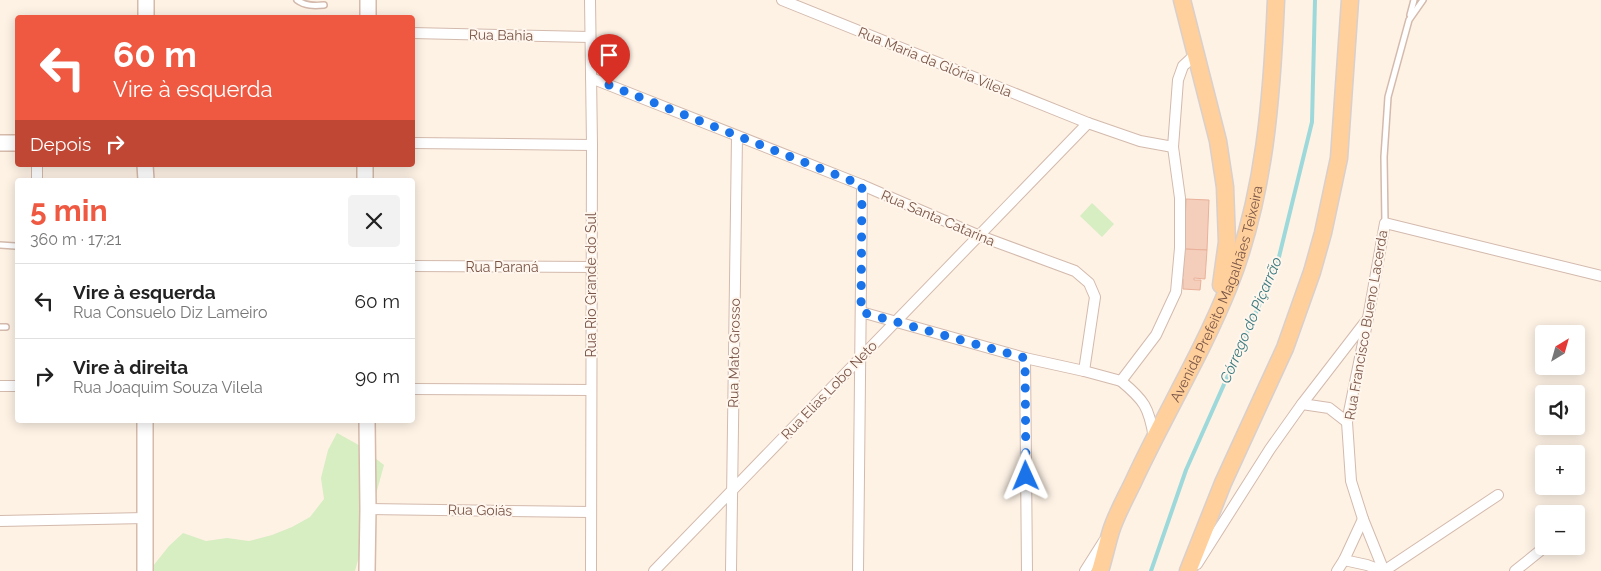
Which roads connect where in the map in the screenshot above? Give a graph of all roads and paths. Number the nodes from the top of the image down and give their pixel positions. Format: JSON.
{"nodes":[{"id":1,"x":146,"y":0,"type":"edge"},
{"id":2,"x":297,"y":0,"type":"edge"},
{"id":3,"x":368,"y":0,"type":"edge"},
{"id":4,"x":590,"y":0,"type":"edge"},
{"id":5,"x":782,"y":0,"type":"edge"},
{"id":6,"x":1182,"y":0,"type":"edge"},
{"id":7,"x":1276,"y":0,"type":"edge"},
{"id":8,"x":1350,"y":0,"type":"edge"},
{"id":9,"x":1414,"y":0,"type":"edge"},
{"id":10,"x":1423,"y":0,"type":"edge"},
{"id":11,"x":324,"y":5,"type":"dead end"},
{"id":12,"x":146,"y":15,"type":"edge"},
{"id":13,"x":368,"y":15,"type":"edge"},
{"id":14,"x":1409,"y":20,"type":"junction"},
{"id":15,"x":415,"y":33,"type":"edge"},
{"id":16,"x":590,"y":37,"type":"junction"},
{"id":17,"x":1196,"y":54,"type":"junction"},
{"id":18,"x":591,"y":78,"type":"junction"},
{"id":19,"x":1088,"y":123,"type":"junction"},
{"id":20,"x":737,"y":136,"type":"junction"},
{"id":21,"x":0,"y":143,"type":"edge"},
{"id":22,"x":15,"y":143,"type":"edge"},
{"id":23,"x":415,"y":143,"type":"edge"},
{"id":24,"x":592,"y":145,"type":"junction"},
{"id":25,"x":1173,"y":147,"type":"junction"},
{"id":26,"x":862,"y":185,"type":"junction"},
{"id":27,"x":1385,"y":223,"type":"junction"},
{"id":28,"x":980,"y":236,"type":"junction"},
{"id":29,"x":0,"y":245,"type":"edge"},
{"id":30,"x":14,"y":246,"type":"dead end"},
{"id":31,"x":415,"y":266,"type":"edge"},
{"id":32,"x":591,"y":267,"type":"junction"},
{"id":33,"x":1601,"y":276,"type":"edge"},
{"id":34,"x":861,"y":312,"type":"junction"},
{"id":35,"x":1368,"y":318,"type":"junction"},
{"id":36,"x":895,"y":322,"type":"junction"},
{"id":37,"x":1212,"y":324,"type":"junction"},
{"id":38,"x":860,"y":358,"type":"junction"},
{"id":39,"x":1025,"y":358,"type":"junction"},
{"id":40,"x":1084,"y":371,"type":"junction"},
{"id":41,"x":1121,"y":381,"type":"junction"},
{"id":42,"x":0,"y":386,"type":"edge"},
{"id":43,"x":15,"y":386,"type":"edge"},
{"id":44,"x":415,"y":389,"type":"edge"},
{"id":45,"x":591,"y":390,"type":"junction"},
{"id":46,"x":1302,"y":404,"type":"junction"},
{"id":47,"x":1347,"y":422,"type":"junction"},
{"id":48,"x":145,"y":423,"type":"edge"},
{"id":49,"x":366,"y":423,"type":"edge"},
{"id":50,"x":1154,"y":438,"type":"junction"},
{"id":51,"x":733,"y":490,"type":"junction"},
{"id":52,"x":1498,"y":495,"type":"dead end"},
{"id":53,"x":368,"y":509,"type":"junction"},
{"id":54,"x":591,"y":512,"type":"junction"},
{"id":55,"x":145,"y":518,"type":"junction"},
{"id":56,"x":1362,"y":519,"type":"junction"},
{"id":57,"x":0,"y":521,"type":"edge"},
{"id":58,"x":1111,"y":529,"type":"junction"},
{"id":59,"x":1535,"y":555,"type":"edge"},
{"id":60,"x":1344,"y":560,"type":"junction"},
{"id":61,"x":145,"y":571,"type":"edge"},
{"id":62,"x":367,"y":571,"type":"edge"},
{"id":63,"x":591,"y":571,"type":"edge"},
{"id":64,"x":654,"y":571,"type":"edge"},
{"id":65,"x":731,"y":571,"type":"edge"},
{"id":66,"x":858,"y":571,"type":"edge"},
{"id":67,"x":1027,"y":571,"type":"edge"},
{"id":68,"x":1085,"y":571,"type":"edge"},
{"id":69,"x":1100,"y":571,"type":"edge"},
{"id":70,"x":1188,"y":571,"type":"edge"},
{"id":71,"x":1193,"y":571,"type":"edge"},
{"id":72,"x":1337,"y":571,"type":"edge"},
{"id":73,"x":1384,"y":571,"type":"edge"},
{"id":74,"x":1515,"y":571,"type":"edge"}],
"edges":[{"from":1,"to":12,"type":"street"},
{"from":2,"to":11,"type":"lane"},
{"from":3,"to":13,"type":"street"},
{"from":4,"to":16,"type":"street","name":"Rua Rio Grande do Sul"},
{"from":5,"to":19,"type":"street","name":"Rua Maria da Glória Vilela"},
{"from":6,"to":17,"type":"main road"},
{"from":7,"to":37,"type":"main road","name":"Avenida Prefeito Magalhães Teixeira"},
{"from":8,"to":70,"type":"main road"},
{"from":9,"to":14,"type":"lane"},
{"from":10,"to":14,"type":"lane"},
{"from":14,"to":27,"type":"lane"},
{"from":15,"to":16,"type":"street","name":"Rua Bahia"},
{"from":16,"to":18,"type":"street","name":"Rua Rio Grande do Sul"},
{"from":17,"to":25,"type":"street"},
{"from":17,"to":37,"type":"main road"},
{"from":18,"to":20,"type":"street","name":"Rua Santa Catarina"},
{"from":18,"to":24,"type":"street","name":"Rua Rio Grande do Sul"},
{"from":19,"to":25,"type":"street","name":"Rua Maria da Glória Vilela"},
{"from":19,"to":28,"type":"street","name":"Rua Elias Lobo Neto"},
{"from":20,"to":26,"type":"street","name":"Rua Santa Catarina"},
{"from":20,"to":51,"type":"street","name":"Rua Mato Grosso"},
{"from":21,"to":22,"type":"street"},
{"from":23,"to":24,"type":"street"},
{"from":24,"to":32,"type":"street","name":"Rua Rio Grande do Sul"},
{"from":25,"to":41,"type":"street"},
{"from":26,"to":28,"type":"street","name":"Rua Santa Catarina"},
{"from":26,"to":34,"type":"street"},
{"from":27,"to":33,"type":"street"},
{"from":27,"to":35,"type":"street","name":"Rua Francisco Bueno Lacerda"},
{"from":28,"to":36,"type":"street","name":"Rua Elias Lobo Neto"},
{"from":28,"to":40,"type":"street","name":"Rua Santa Catarina"},
{"from":29,"to":30,"type":"lane"},
{"from":31,"to":32,"type":"street","name":"Rua Paraná"},
{"from":32,"to":45,"type":"street","name":"Rua Rio Grande do Sul"},
{"from":34,"to":36,"type":"street"},
{"from":34,"to":38,"type":"street"},
{"from":35,"to":46,"type":"street"},
{"from":35,"to":47,"type":"street","name":"Rua Francisco Bueno Lacerda"},
{"from":36,"to":38,"type":"street","name":"Rua Elias Lobo Neto"},
{"from":36,"to":39,"type":"street"},
{"from":37,"to":50,"type":"main road","name":"Avenida Prefeito Magalhães Teixeira"},
{"from":38,"to":51,"type":"street","name":"Rua Elias Lobo Neto"},
{"from":38,"to":66,"type":"street"},
{"from":39,"to":40,"type":"street"},
{"from":39,"to":67,"type":"street"},
{"from":40,"to":41,"type":"street"},
{"from":41,"to":50,"type":"street"},
{"from":42,"to":43,"type":"street"},
{"from":44,"to":45,"type":"street"},
{"from":45,"to":54,"type":"street","name":"Rua Rio Grande do Sul"},
{"from":46,"to":47,"type":"street"},
{"from":46,"to":71,"type":"street"},
{"from":47,"to":56,"type":"street","name":"Rua Francisco Bueno Lacerda"},
{"from":48,"to":55,"type":"street"},
{"from":49,"to":53,"type":"street"},
{"from":50,"to":58,"type":"main road","name":"Avenida Prefeito Magalhães Teixeira"},
{"from":51,"to":64,"type":"street","name":"Rua Elias Lobo Neto"},
{"from":51,"to":65,"type":"street","name":"Rua Mato Grosso"},
{"from":52,"to":73,"type":"street"},
{"from":53,"to":54,"type":"street","name":"Rua Goiás"},
{"from":53,"to":62,"type":"street"},
{"from":54,"to":63,"type":"street","name":"Rua Rio Grande do Sul"},
{"from":55,"to":57,"type":"street"},
{"from":55,"to":61,"type":"street"},
{"from":56,"to":60,"type":"street"},
{"from":56,"to":73,"type":"street","name":"Rua Francisco Bueno Lacerda"},
{"from":58,"to":68,"type":"street"},
{"from":58,"to":69,"type":"main road","name":"Avenida Prefeito Magalhães Teixeira"},
{"from":59,"to":74,"type":"street"},
{"from":60,"to":72,"type":"street"},
{"from":60,"to":73,"type":"street"}]}
